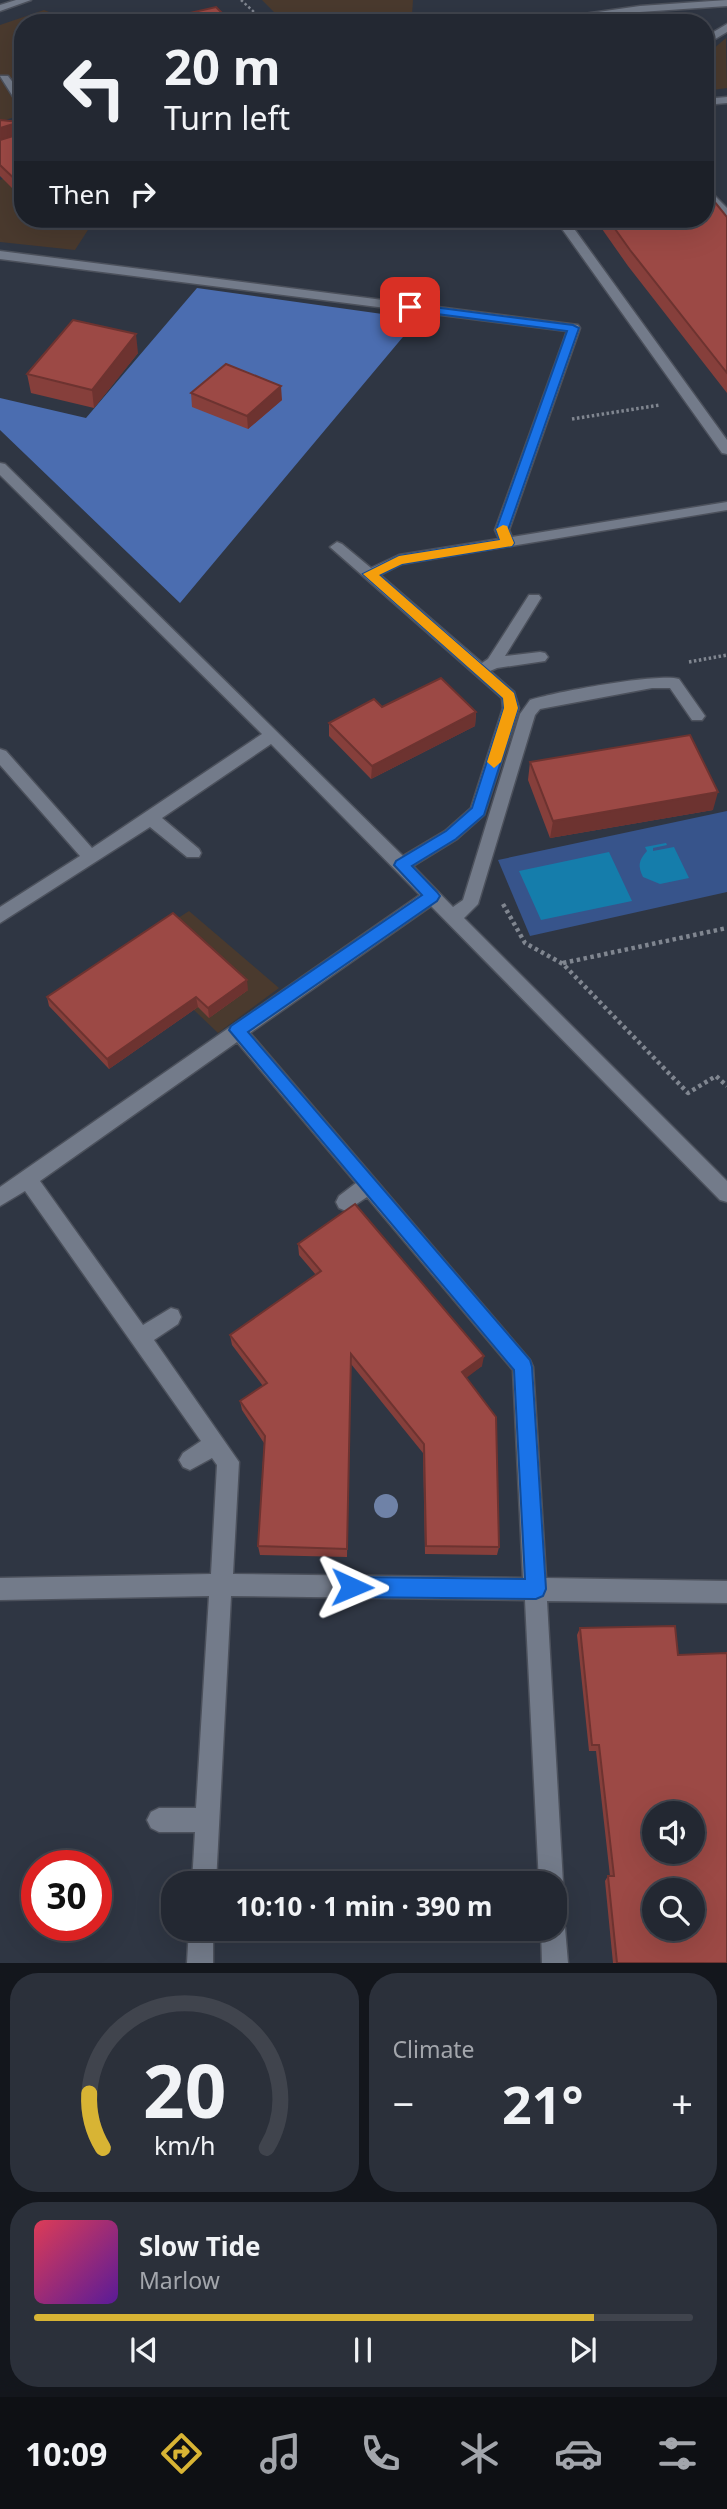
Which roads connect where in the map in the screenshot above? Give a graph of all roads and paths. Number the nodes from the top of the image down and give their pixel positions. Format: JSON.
{"nodes":[{"id":1,"x":26,"y":0,"type":"edge"},
{"id":2,"x":241,"y":0,"type":"edge"},
{"id":3,"x":727,"y":3,"type":"edge"},
{"id":4,"x":637,"y":4,"type":"edge"},
{"id":5,"x":0,"y":8,"type":"edge"},
{"id":6,"x":256,"y":14,"type":"edge"},
{"id":7,"x":579,"y":14,"type":"edge"},
{"id":8,"x":4,"y":78,"type":"dead end"},
{"id":9,"x":14,"y":92,"type":"edge"},
{"id":10,"x":714,"y":200,"type":"edge"},
{"id":11,"x":727,"y":215,"type":"edge"},
{"id":12,"x":567,"y":228,"type":"edge"},
{"id":13,"x":0,"y":255,"type":"edge"},
{"id":14,"x":661,"y":405,"type":"dead end"},
{"id":15,"x":540,"y":424,"type":"junction"},
{"id":16,"x":727,"y":450,"type":"edge"},
{"id":17,"x":0,"y":467,"type":"edge"},
{"id":18,"x":727,"y":506,"type":"edge"},
{"id":19,"x":508,"y":543,"type":"junction"},
{"id":20,"x":337,"y":547,"type":"dead end"},
{"id":21,"x":370,"y":574,"type":"junction"},
{"id":22,"x":534,"y":598,"type":"dead end"},
{"id":23,"x":540,"y":657,"type":"dead end"},
{"id":24,"x":487,"y":667,"type":"junction"},
{"id":25,"x":697,"y":716,"type":"dead end"},
{"id":26,"x":272,"y":735,"type":"junction"},
{"id":27,"x":0,"y":755,"type":"edge"},
{"id":28,"x":151,"y":818,"type":"junction"},
{"id":29,"x":193,"y":853,"type":"dead end"},
{"id":30,"x":91,"y":858,"type":"junction"},
{"id":31,"x":402,"y":865,"type":"junction"},
{"id":32,"x":477,"y":884,"type":"junction"},
{"id":33,"x":432,"y":896,"type":"junction"},
{"id":34,"x":0,"y":916,"type":"edge"},
{"id":35,"x":452,"y":917,"type":"junction"},
{"id":36,"x":727,"y":928,"type":"edge"},
{"id":37,"x":563,"y":964,"type":"junction"},
{"id":38,"x":237,"y":1030,"type":"junction"},
{"id":39,"x":727,"y":1086,"type":"edge"},
{"id":40,"x":28,"y":1180,"type":"junction"},
{"id":41,"x":368,"y":1185,"type":"junction"},
{"id":42,"x":727,"y":1194,"type":"edge"},
{"id":43,"x":0,"y":1198,"type":"edge"},
{"id":44,"x":346,"y":1202,"type":"dead end"},
{"id":45,"x":171,"y":1317,"type":"dead end"},
{"id":46,"x":140,"y":1338,"type":"junction"},
{"id":47,"x":215,"y":1444,"type":"junction"},
{"id":48,"x":190,"y":1460,"type":"dead end"},
{"id":49,"x":221,"y":1585,"type":"junction"},
{"id":50,"x":0,"y":1589,"type":"edge"},
{"id":51,"x":536,"y":1589,"type":"junction"},
{"id":52,"x":727,"y":1592,"type":"edge"},
{"id":53,"x":159,"y":1820,"type":"dead end"},
{"id":54,"x":207,"y":1820,"type":"junction"},
{"id":55,"x":205,"y":1871,"type":"edge"},
{"id":56,"x":550,"y":1871,"type":"edge"},
{"id":57,"x":201,"y":1941,"type":"edge"},
{"id":58,"x":554,"y":1941,"type":"edge"},
{"id":59,"x":200,"y":1963,"type":"edge"},
{"id":60,"x":555,"y":1963,"type":"edge"}],
"edges":[{"from":1,"to":5,"type":"street"},
{"from":2,"to":6,"type":"path"},
{"from":3,"to":4,"type":"street"},
{"from":4,"to":7,"type":"street"},
{"from":8,"to":9,"type":"street"},
{"from":10,"to":11,"type":"street"},
{"from":12,"to":16,"type":"street"},
{"from":13,"to":15,"type":"street"},
{"from":14,"to":15,"type":"path"},
{"from":15,"to":19,"type":"street"},
{"from":17,"to":26,"type":"street"},
{"from":18,"to":19,"type":"street"},
{"from":19,"to":21,"type":"street"},
{"from":20,"to":21,"type":"street"},
{"from":21,"to":24,"type":"street"},
{"from":22,"to":24,"type":"street"},
{"from":23,"to":24,"type":"street"},
{"from":24,"to":31,"type":"street"},
{"from":25,"to":32,"type":"street"},
{"from":26,"to":28,"type":"street"},
{"from":26,"to":31,"type":"street"},
{"from":27,"to":30,"type":"street"},
{"from":28,"to":29,"type":"street"},
{"from":28,"to":30,"type":"street"},
{"from":30,"to":34,"type":"street"},
{"from":31,"to":33,"type":"street"},
{"from":32,"to":35,"type":"street"},
{"from":32,"to":37,"type":"path"},
{"from":33,"to":35,"type":"street"},
{"from":33,"to":38,"type":"street"},
{"from":35,"to":42,"type":"street"},
{"from":36,"to":37,"type":"path"},
{"from":37,"to":39,"type":"path"},
{"from":38,"to":40,"type":"street"},
{"from":38,"to":41,"type":"street"},
{"from":40,"to":43,"type":"street"},
{"from":40,"to":46,"type":"street"},
{"from":41,"to":44,"type":"street"},
{"from":41,"to":51,"type":"street"},
{"from":45,"to":46,"type":"street"},
{"from":46,"to":47,"type":"street"},
{"from":47,"to":48,"type":"street"},
{"from":47,"to":49,"type":"street"},
{"from":49,"to":50,"type":"street"},
{"from":49,"to":51,"type":"street"},
{"from":49,"to":54,"type":"street"},
{"from":51,"to":52,"type":"street"},
{"from":51,"to":56,"type":"street"},
{"from":53,"to":54,"type":"street"},
{"from":54,"to":55,"type":"street"},
{"from":57,"to":59,"type":"street"},
{"from":58,"to":60,"type":"street"}]}
